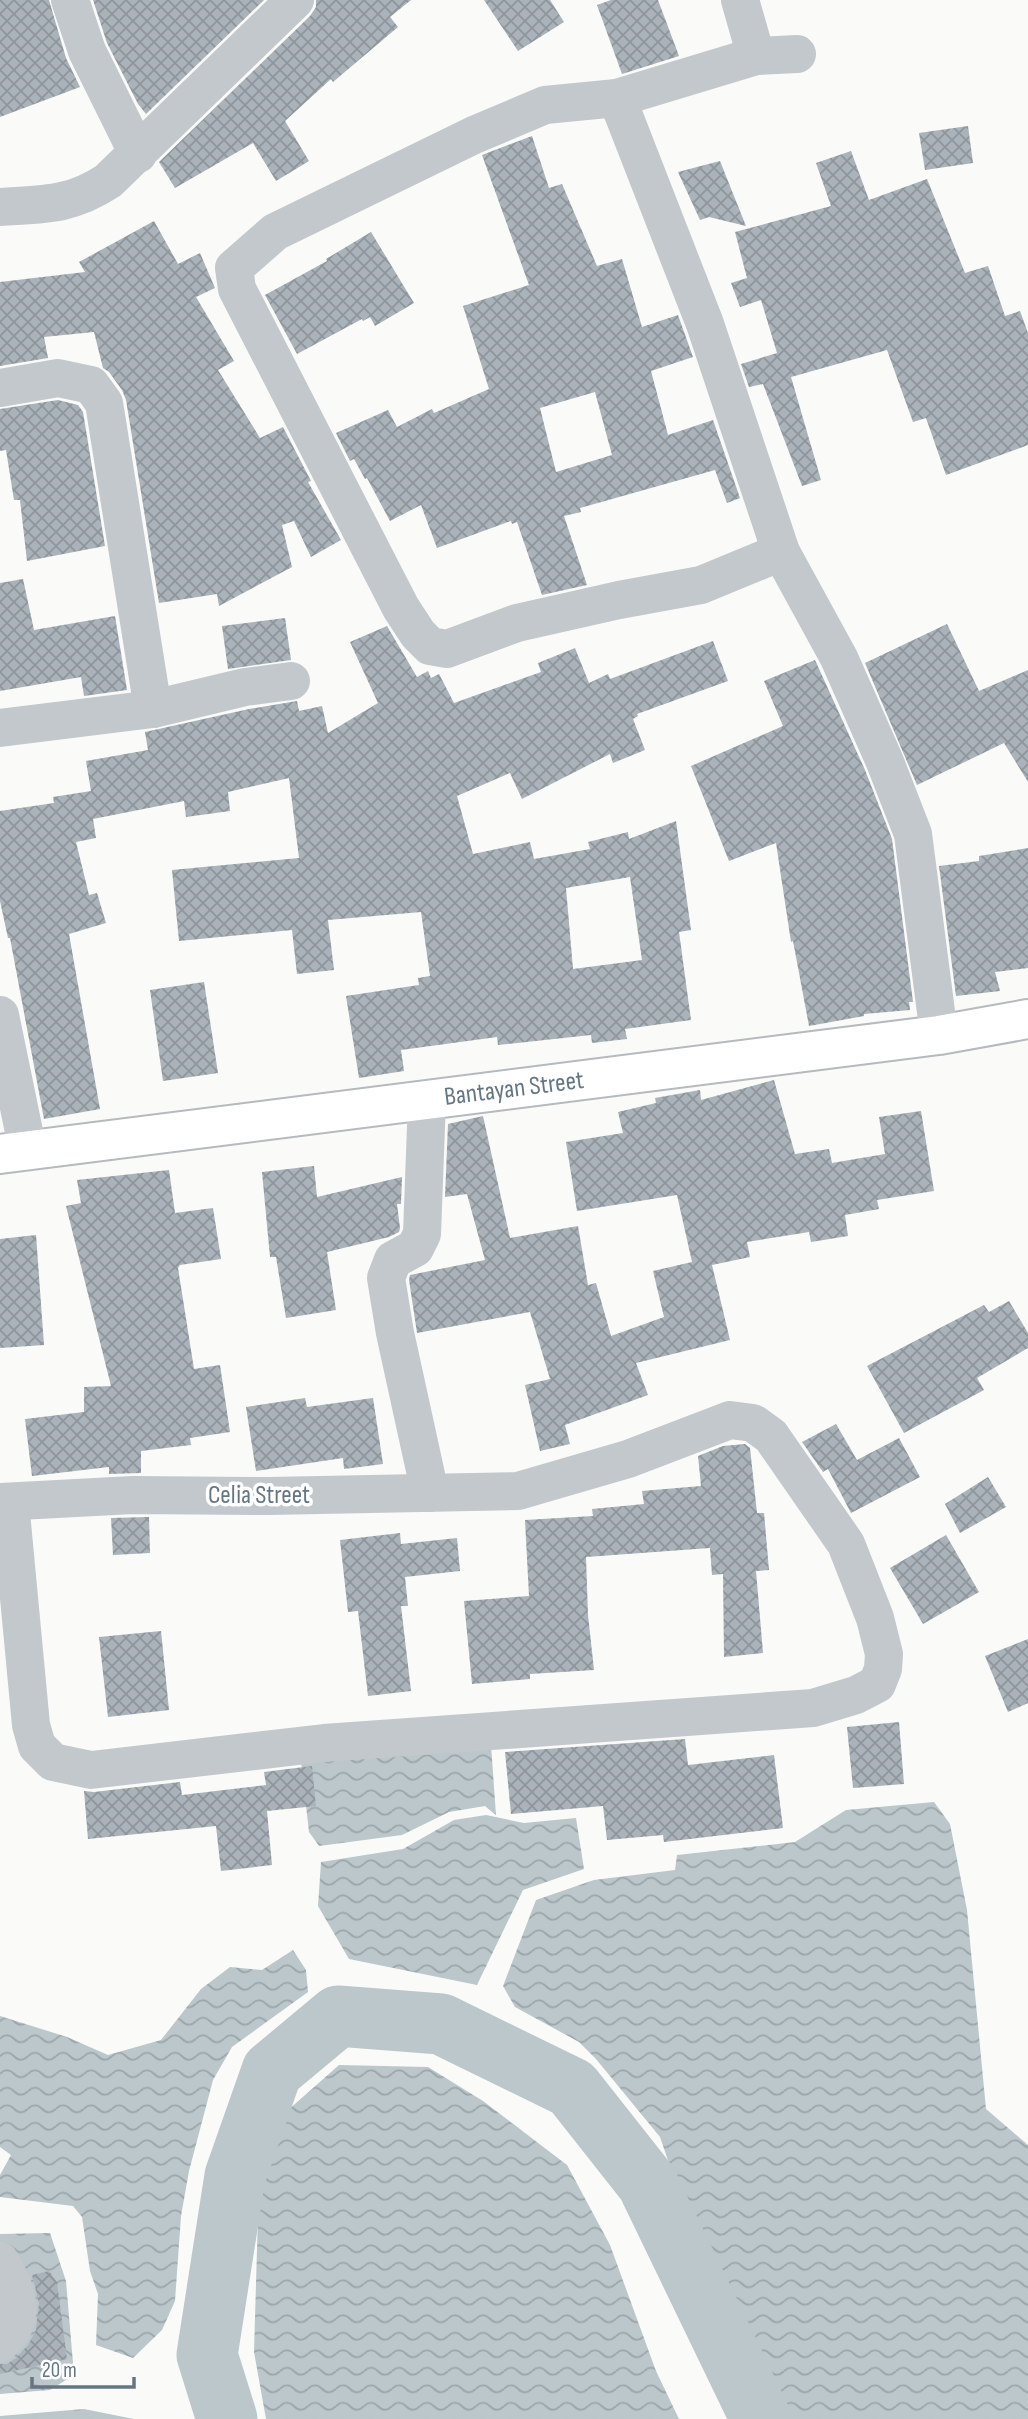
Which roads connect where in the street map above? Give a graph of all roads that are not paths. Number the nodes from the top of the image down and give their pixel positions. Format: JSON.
{"nodes":[{"id":1,"x":70,"y":0,"type":"edge"},
{"id":2,"x":295,"y":0,"type":"edge"},
{"id":3,"x":740,"y":0,"type":"edge"},
{"id":4,"x":797,"y":54,"type":"dead end"},
{"id":5,"x":756,"y":56,"type":"junction"},
{"id":6,"x":617,"y":98,"type":"junction"},
{"id":7,"x":138,"y":154,"type":"junction"},
{"id":8,"x":0,"y":207,"type":"edge"},
{"id":9,"x":0,"y":388,"type":"edge"},
{"id":10,"x":781,"y":552,"type":"junction"},
{"id":11,"x":292,"y":681,"type":"dead end"},
{"id":12,"x":153,"y":709,"type":"junction"},
{"id":13,"x":0,"y":728,"type":"edge"},
{"id":14,"x":0,"y":1016,"type":"edge"},
{"id":15,"x":1028,"y":1019,"type":"edge"},
{"id":16,"x":939,"y":1035,"type":"junction"},
{"id":17,"x":427,"y":1100,"type":"junction"},
{"id":18,"x":14,"y":1152,"type":"edge"},
{"id":19,"x":430,"y":1493,"type":"junction"},
{"id":20,"x":5,"y":1502,"type":"edge"},
{"id":21,"x":0,"y":2261,"type":"edge"},
{"id":22,"x":0,"y":2343,"type":"edge"}],
"edges":[{"from":1,"to":7,"type":"street"},
{"from":2,"to":7,"type":"street"},
{"from":3,"to":5,"type":"street"},
{"from":4,"to":5,"type":"street"},
{"from":5,"to":6,"type":"street"},
{"from":6,"to":10,"type":"street"},
{"from":6,"to":10,"type":"street"},
{"from":7,"to":8,"type":"street"},
{"from":9,"to":12,"type":"street"},
{"from":10,"to":16,"type":"street"},
{"from":11,"to":12,"type":"street"},
{"from":12,"to":13,"type":"street"},
{"from":14,"to":18,"type":"street"},
{"from":15,"to":16,"type":"main road","name":"Bantayan Street"},
{"from":16,"to":17,"type":"main road","name":"Bantayan Street"},
{"from":17,"to":18,"type":"main road","name":"Bantayan Street"},
{"from":17,"to":19,"type":"street"},
{"from":19,"to":20,"type":"street","name":"Celia Street"},
{"from":19,"to":20,"type":"street","name":"Celia Street"},
{"from":21,"to":22,"type":"street"}]}
